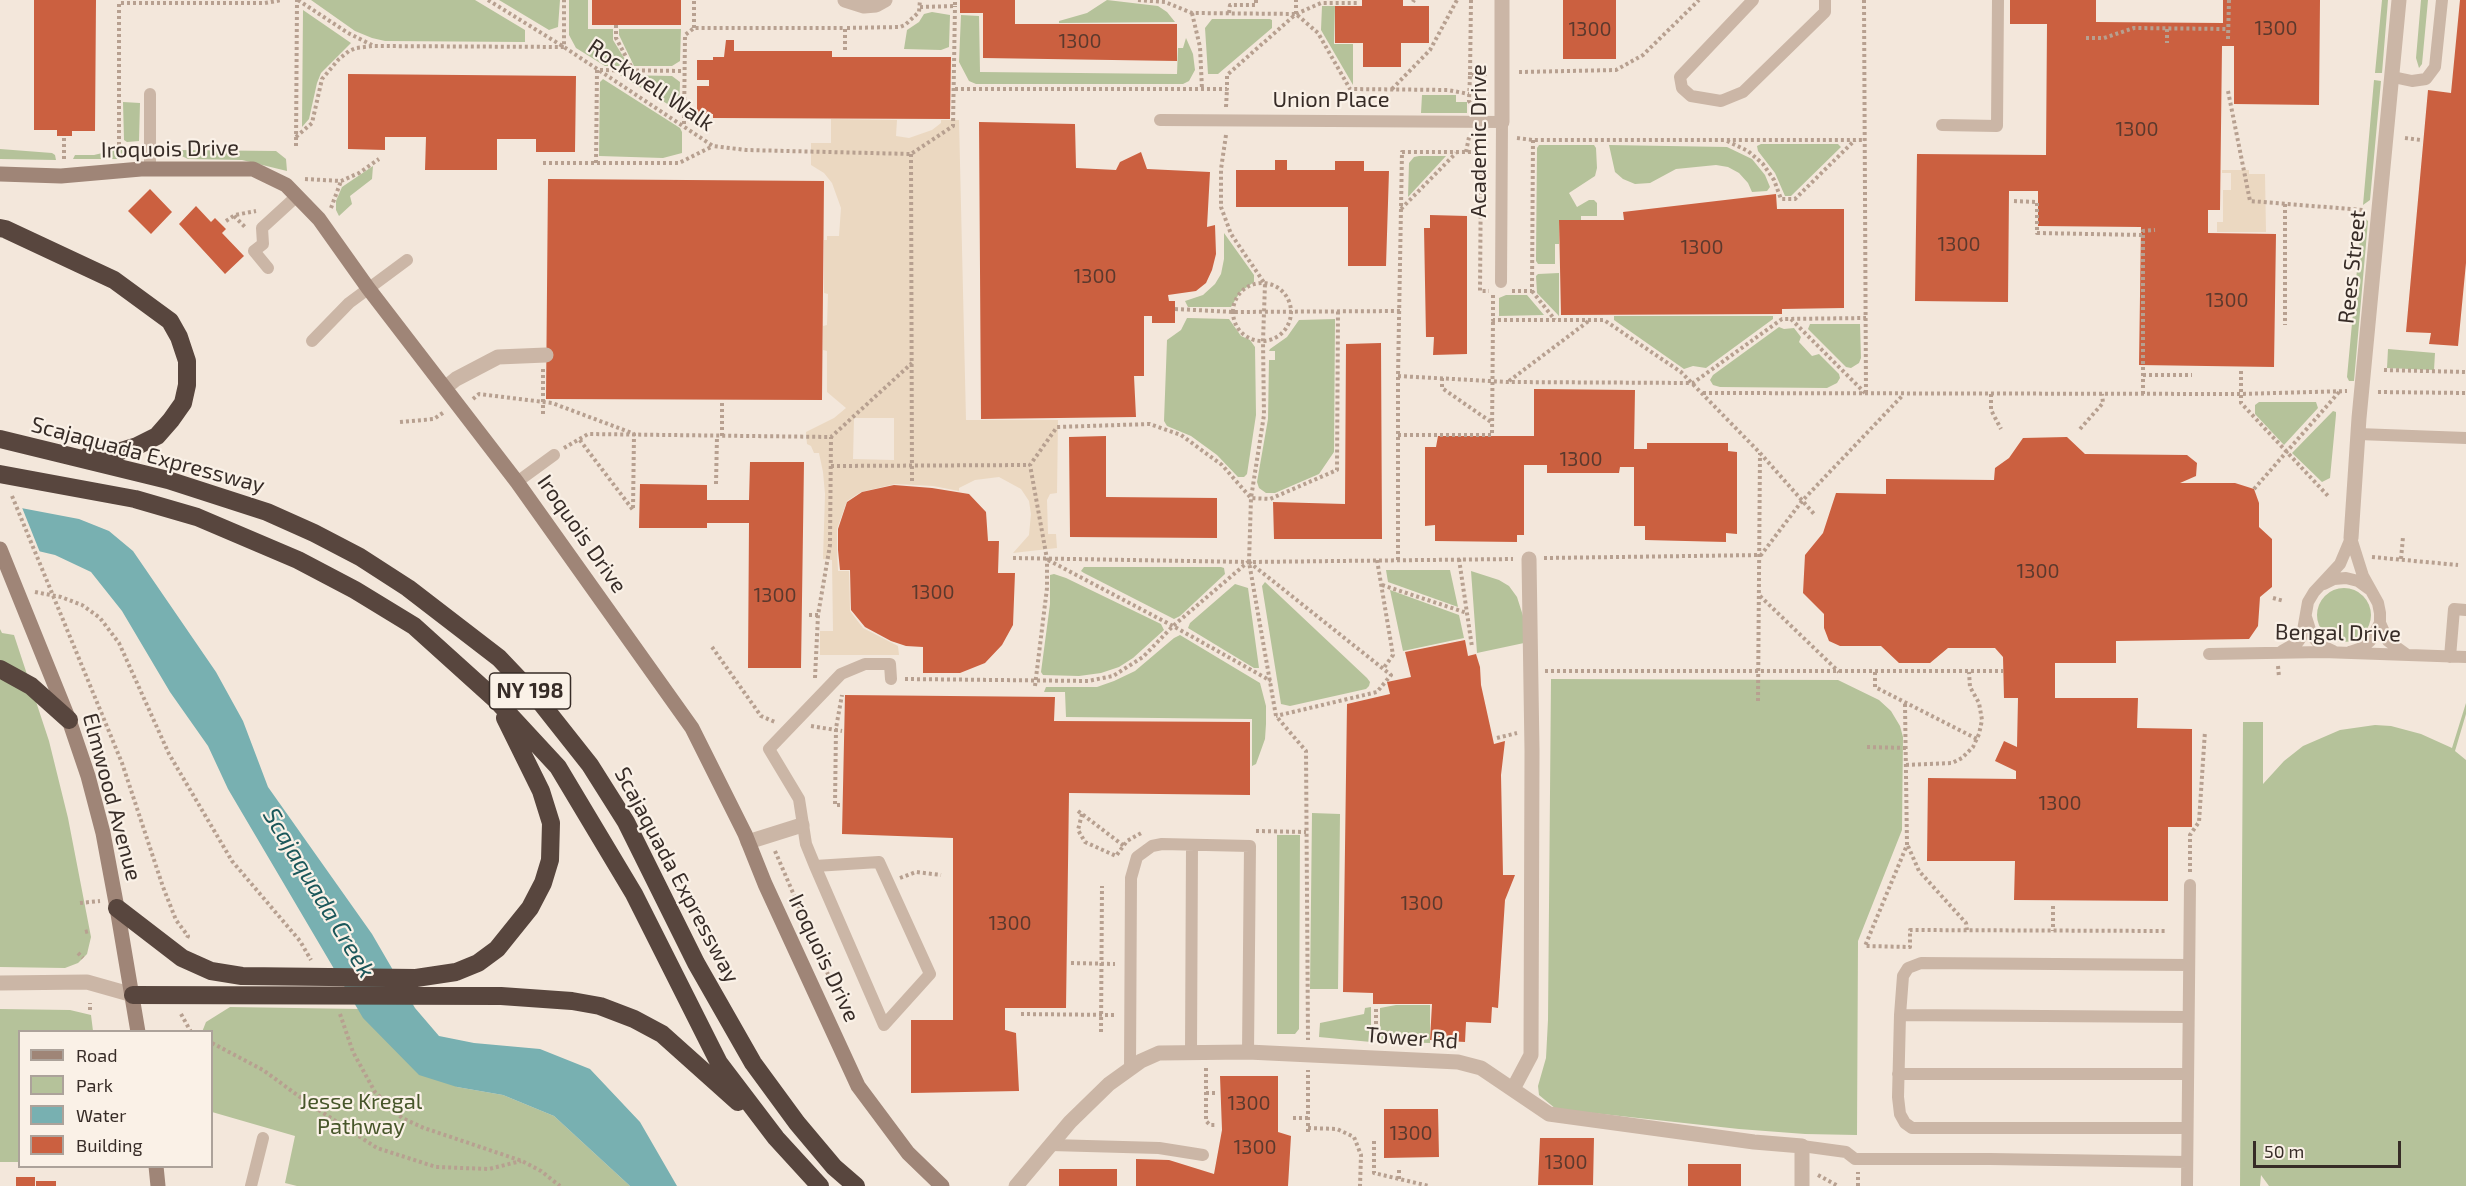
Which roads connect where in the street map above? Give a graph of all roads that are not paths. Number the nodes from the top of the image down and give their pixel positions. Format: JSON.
{"nodes":[{"id":1,"x":844,"y":0,"type":"edge"},
{"id":2,"x":885,"y":0,"type":"edge"},
{"id":3,"x":1502,"y":0,"type":"edge"},
{"id":4,"x":1754,"y":0,"type":"edge"},
{"id":5,"x":1825,"y":0,"type":"edge"},
{"id":6,"x":1998,"y":0,"type":"edge"},
{"id":7,"x":2399,"y":0,"type":"edge"},
{"id":8,"x":2442,"y":0,"type":"edge"},
{"id":9,"x":2393,"y":77,"type":"junction"},
{"id":10,"x":150,"y":94,"type":"dead end"},
{"id":11,"x":1160,"y":120,"type":"dead end"},
{"id":12,"x":1502,"y":122,"type":"junction"},
{"id":13,"x":1942,"y":125,"type":"dead end"},
{"id":14,"x":150,"y":169,"type":"junction"},
{"id":15,"x":0,"y":174,"type":"edge"},
{"id":16,"x":297,"y":196,"type":"junction"},
{"id":17,"x":0,"y":228,"type":"edge"},
{"id":18,"x":407,"y":260,"type":"dead end"},
{"id":19,"x":268,"y":268,"type":"dead end"},
{"id":20,"x":1502,"y":286,"type":"road end"},
{"id":21,"x":368,"y":288,"type":"junction"},
{"id":22,"x":312,"y":341,"type":"dead end"},
{"id":23,"x":545,"y":360,"type":"road end"},
{"id":24,"x":445,"y":388,"type":"junction"},
{"id":25,"x":2358,"y":434,"type":"junction"},
{"id":26,"x":2466,"y":438,"type":"edge"},
{"id":27,"x":0,"y":440,"type":"edge"},
{"id":28,"x":554,"y":455,"type":"dead end"},
{"id":29,"x":66,"y":456,"type":"junction"},
{"id":30,"x":5,"y":482,"type":"edge"},
{"id":31,"x":517,"y":482,"type":"junction"},
{"id":32,"x":2351,"y":538,"type":"junction"},
{"id":33,"x":0,"y":549,"type":"edge"},
{"id":34,"x":1529,"y":559,"type":"road end"},
{"id":35,"x":2323,"y":584,"type":"junction"},
{"id":36,"x":2370,"y":590,"type":"junction"},
{"id":37,"x":2466,"y":610,"type":"edge"},
{"id":38,"x":2306,"y":617,"type":"junction"},
{"id":39,"x":2380,"y":623,"type":"junction"},
{"id":40,"x":2278,"y":652,"type":"junction"},
{"id":41,"x":2342,"y":653,"type":"junction"},
{"id":42,"x":2209,"y":654,"type":"dead end"},
{"id":43,"x":2407,"y":655,"type":"junction"},
{"id":44,"x":2450,"y":657,"type":"junction"},
{"id":45,"x":2466,"y":657,"type":"edge"},
{"id":46,"x":0,"y":669,"type":"edge"},
{"id":47,"x":891,"y":679,"type":"road end"},
{"id":48,"x":496,"y":700,"type":"junction"},
{"id":49,"x":69,"y":720,"type":"junction"},
{"id":50,"x":802,"y":825,"type":"junction"},
{"id":51,"x":748,"y":842,"type":"junction"},
{"id":52,"x":1192,"y":845,"type":"junction"},
{"id":53,"x":815,"y":866,"type":"junction"},
{"id":54,"x":2190,"y":885,"type":"road end"},
{"id":55,"x":117,"y":908,"type":"junction"},
{"id":56,"x":2188,"y":965,"type":"junction"},
{"id":57,"x":0,"y":983,"type":"edge"},
{"id":58,"x":133,"y":995,"type":"junction"},
{"id":59,"x":1900,"y":1015,"type":"junction"},
{"id":60,"x":2188,"y":1017,"type":"junction"},
{"id":61,"x":138,"y":1030,"type":"edge"},
{"id":62,"x":1191,"y":1052,"type":"junction"},
{"id":63,"x":1248,"y":1052,"type":"junction"},
{"id":64,"x":1130,"y":1068,"type":"junction"},
{"id":65,"x":1898,"y":1074,"type":"junction"},
{"id":66,"x":2188,"y":1074,"type":"junction"},
{"id":67,"x":1513,"y":1089,"type":"junction"},
{"id":68,"x":2187,"y":1128,"type":"junction"},
{"id":69,"x":263,"y":1138,"type":"dead end"},
{"id":70,"x":776,"y":1138,"type":"junction"},
{"id":71,"x":1051,"y":1145,"type":"junction"},
{"id":72,"x":1802,"y":1146,"type":"junction"},
{"id":73,"x":1203,"y":1155,"type":"dead end"},
{"id":74,"x":2187,"y":1162,"type":"junction"},
{"id":75,"x":156,"y":1168,"type":"edge"},
{"id":76,"x":158,"y":1186,"type":"edge"},
{"id":77,"x":251,"y":1186,"type":"edge"},
{"id":78,"x":820,"y":1186,"type":"edge"},
{"id":79,"x":856,"y":1186,"type":"edge"},
{"id":80,"x":942,"y":1186,"type":"edge"},
{"id":81,"x":1016,"y":1186,"type":"edge"},
{"id":82,"x":1802,"y":1186,"type":"edge"},
{"id":83,"x":2187,"y":1186,"type":"edge"}],
"edges":[{"from":1,"to":2,"type":"street"},
{"from":3,"to":12,"type":"street","name":"Academic Drive"},
{"from":4,"to":5,"type":"lane"},
{"from":6,"to":13,"type":"lane"},
{"from":7,"to":9,"type":"street","name":"Rees Street"},
{"from":8,"to":9,"type":"lane"},
{"from":9,"to":25,"type":"street","name":"Rees Street"},
{"from":10,"to":14,"type":"lane"},
{"from":11,"to":12,"type":"lane","name":"Union Place"},
{"from":12,"to":20,"type":"lane","name":"Academic Drive"},
{"from":14,"to":15,"type":"street","name":"Iroquois Drive"},
{"from":14,"to":16,"type":"street","name":"Iroquois Drive"},
{"from":16,"to":19,"type":"lane"},
{"from":16,"to":21,"type":"street","name":"Iroquois Drive"},
{"from":17,"to":29,"type":"highway"},
{"from":18,"to":21,"type":"lane"},
{"from":21,"to":22,"type":"lane"},
{"from":21,"to":24,"type":"street","name":"Iroquois Drive"},
{"from":23,"to":24,"type":"street"},
{"from":24,"to":31,"type":"street","name":"Iroquois Drive"},
{"from":25,"to":26,"type":"lane"},
{"from":25,"to":32,"type":"street","name":"Rees Street"},
{"from":27,"to":29,"type":"highway","name":"Scajaquada Expressway","number":"NY 198"},
{"from":28,"to":31,"type":"lane"},
{"from":29,"to":79,"type":"highway","name":"Scajaquada Expressway","number":"NY 198"},
{"from":30,"to":48,"type":"highway","name":"Scajaquada Expressway","number":"NY 198"},
{"from":31,"to":51,"type":"street","name":"Iroquois Drive"},
{"from":32,"to":35,"type":"lane"},
{"from":32,"to":36,"type":"lane"},
{"from":33,"to":49,"type":"street","name":"Elmwood Avenue"},
{"from":34,"to":67,"type":"street"},
{"from":35,"to":36,"type":"lane"},
{"from":35,"to":38,"type":"lane"},
{"from":36,"to":39,"type":"lane"},
{"from":37,"to":44,"type":"lane"},
{"from":38,"to":40,"type":"lane"},
{"from":38,"to":41,"type":"lane"},
{"from":39,"to":41,"type":"lane"},
{"from":39,"to":43,"type":"lane"},
{"from":40,"to":41,"type":"lane","name":"Bengal Drive"},
{"from":40,"to":42,"type":"lane","name":"Bengal Drive"},
{"from":41,"to":43,"type":"lane","name":"Bengal Drive"},
{"from":43,"to":44,"type":"lane","name":"Bengal Drive"},
{"from":44,"to":45,"type":"lane","name":"Bengal Drive"},
{"from":46,"to":49,"type":"highway"},
{"from":47,"to":50,"type":"lane"},
{"from":48,"to":55,"type":"highway"},
{"from":48,"to":70,"type":"highway","name":"Scajaquada Expressway","number":"NY 198"},
{"from":49,"to":55,"type":"street","name":"Elmwood Avenue"},
{"from":50,"to":51,"type":"street"},
{"from":50,"to":53,"type":"lane"},
{"from":51,"to":80,"type":"street","name":"Iroquois Drive"},
{"from":52,"to":62,"type":"lane"},
{"from":52,"to":63,"type":"lane"},
{"from":52,"to":64,"type":"lane"},
{"from":53,"to":53,"type":"lane"},
{"from":54,"to":56,"type":"lane"},
{"from":55,"to":58,"type":"street","name":"Elmwood Avenue"},
{"from":56,"to":59,"type":"lane"},
{"from":56,"to":60,"type":"lane"},
{"from":57,"to":58,"type":"street"},
{"from":58,"to":61,"type":"street","name":"Elmwood Avenue"},
{"from":58,"to":70,"type":"highway"},
{"from":59,"to":60,"type":"lane"},
{"from":59,"to":65,"type":"lane"},
{"from":60,"to":66,"type":"lane"},
{"from":62,"to":63,"type":"street","name":"Tower Rd"},
{"from":62,"to":64,"type":"street","name":"Tower Rd"},
{"from":63,"to":67,"type":"street","name":"Tower Rd"},
{"from":64,"to":71,"type":"street","name":"Tower Rd"},
{"from":65,"to":66,"type":"lane"},
{"from":65,"to":68,"type":"lane"},
{"from":66,"to":68,"type":"lane"},
{"from":67,"to":72,"type":"street","name":"Tower Rd"},
{"from":68,"to":74,"type":"lane"},
{"from":69,"to":77,"type":"lane"},
{"from":70,"to":78,"type":"highway","name":"Scajaquada Expressway","number":"NY 198"},
{"from":71,"to":73,"type":"lane"},
{"from":71,"to":81,"type":"street","name":"Tower Rd"},
{"from":72,"to":74,"type":"lane"},
{"from":72,"to":82,"type":"street"},
{"from":74,"to":83,"type":"lane"},
{"from":75,"to":76,"type":"street"}]}
